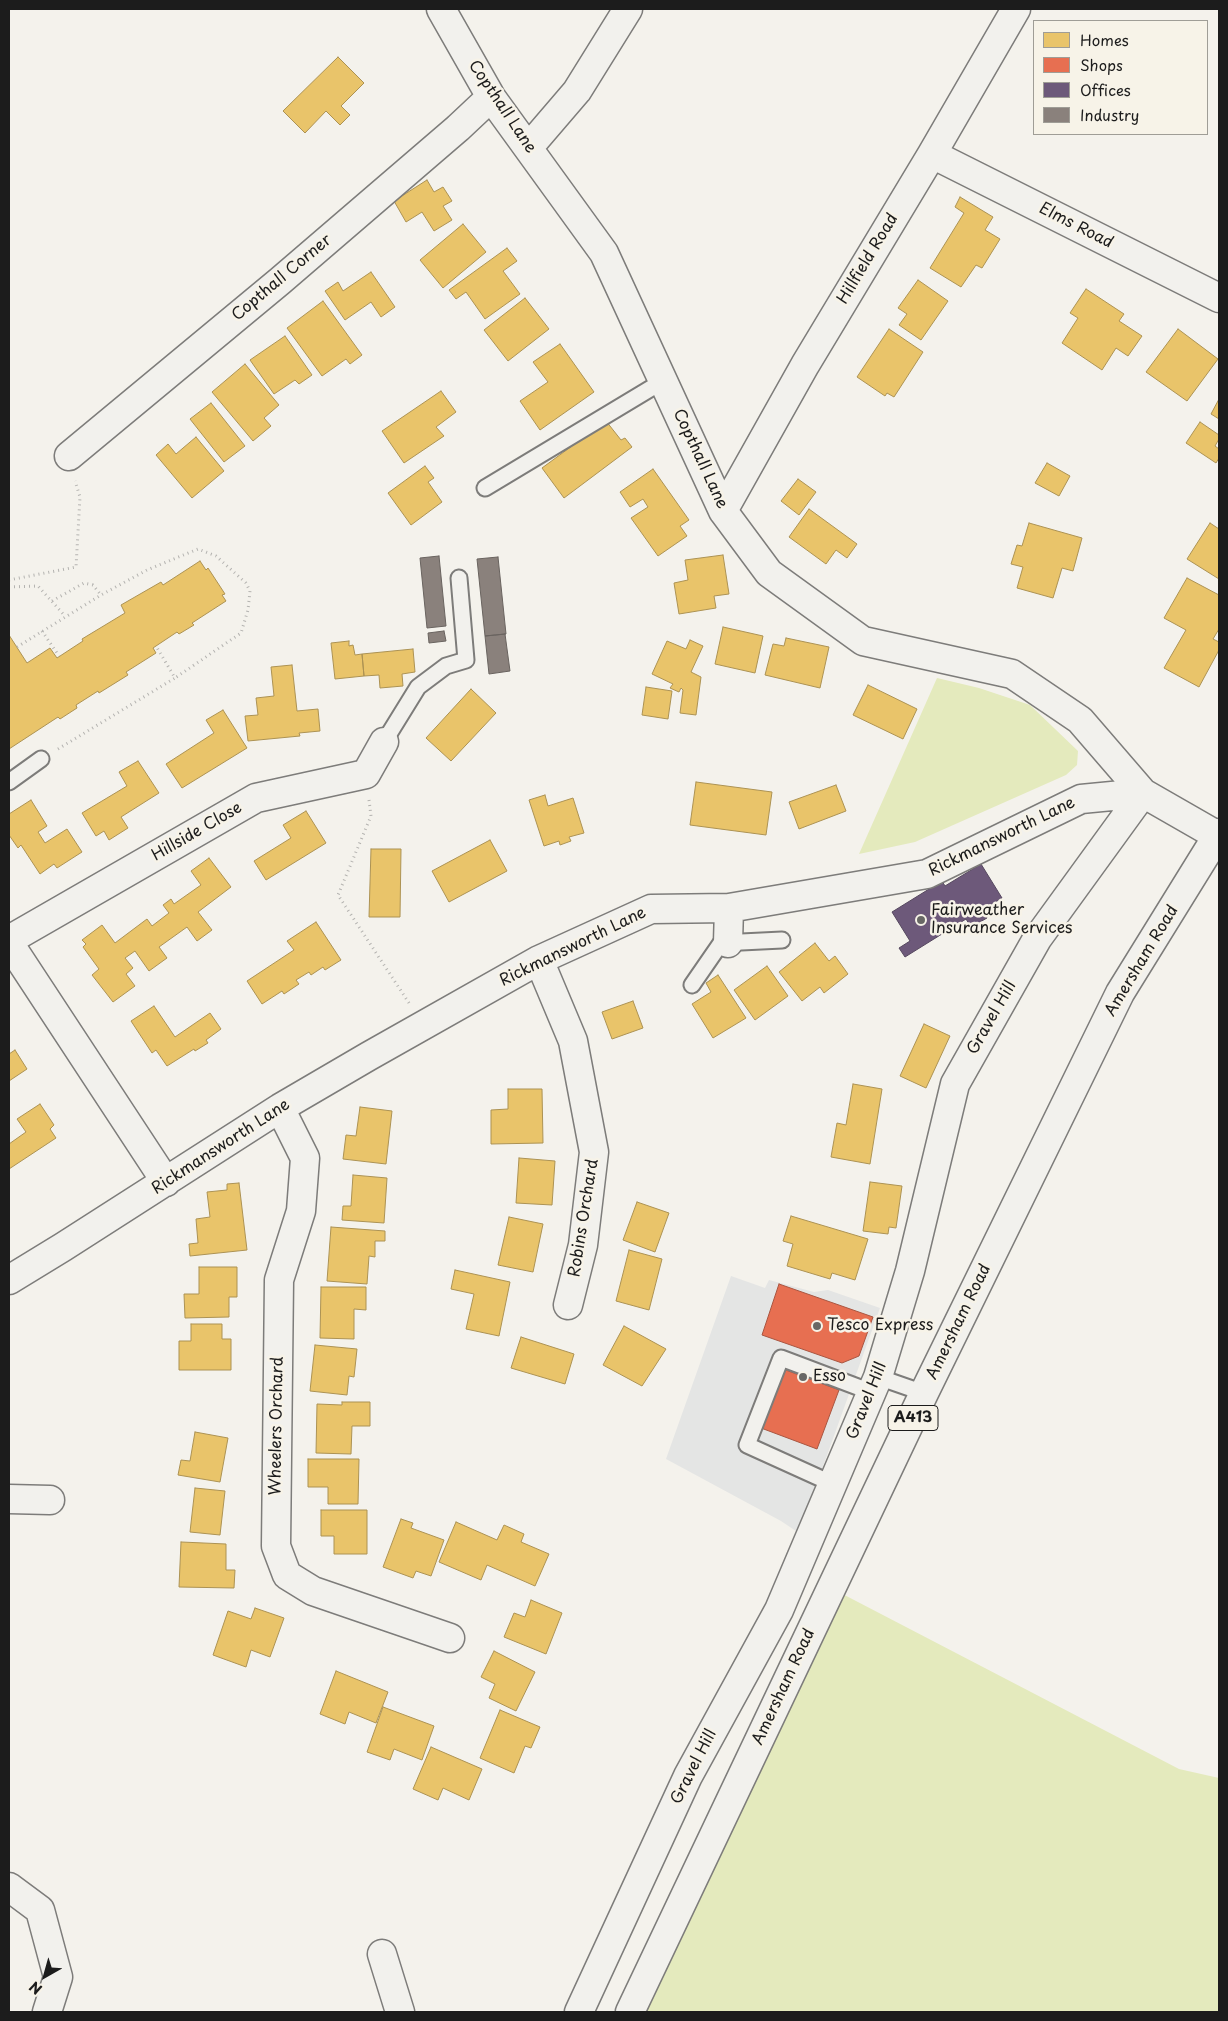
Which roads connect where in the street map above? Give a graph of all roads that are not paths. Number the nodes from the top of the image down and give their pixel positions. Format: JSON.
{"nodes":[{"id":1,"x":441,"y":9,"type":"edge"},
{"id":2,"x":628,"y":9,"type":"edge"},
{"id":3,"x":1016,"y":9,"type":"edge"},
{"id":4,"x":491,"y":97,"type":"junction"},
{"id":5,"x":529,"y":147,"type":"junction"},
{"id":6,"x":932,"y":154,"type":"junction"},
{"id":7,"x":1219,"y":298,"type":"edge"},
{"id":8,"x":663,"y":382,"type":"junction"},
{"id":9,"x":69,"y":456,"type":"road end"},
{"id":10,"x":485,"y":488,"type":"dead end"},
{"id":11,"x":723,"y":511,"type":"junction"},
{"id":12,"x":459,"y":578,"type":"dead end"},
{"id":13,"x":384,"y":742,"type":"joint"},
{"id":14,"x":41,"y":759,"type":"road end"},
{"id":15,"x":9,"y":782,"type":"edge"},
{"id":16,"x":1143,"y":793,"type":"junction"},
{"id":17,"x":1218,"y":834,"type":"edge"},
{"id":18,"x":729,"y":908,"type":"junction"},
{"id":19,"x":782,"y":940,"type":"dead end"},
{"id":20,"x":9,"y":942,"type":"edge"},
{"id":21,"x":728,"y":942,"type":"junction"},
{"id":22,"x":539,"y":960,"type":"junction"},
{"id":23,"x":692,"y":985,"type":"dead end"},
{"id":24,"x":280,"y":1108,"type":"junction"},
{"id":25,"x":166,"y":1182,"type":"junction"},
{"id":26,"x":9,"y":1280,"type":"edge"},
{"id":27,"x":568,"y":1305,"type":"dead end"},
{"id":28,"x":875,"y":1384,"type":"junction"},
{"id":29,"x":924,"y":1394,"type":"junction"},
{"id":30,"x":833,"y":1484,"type":"junction"},
{"id":31,"x":9,"y":1499,"type":"edge"},
{"id":32,"x":50,"y":1500,"type":"dead end"},
{"id":33,"x":450,"y":1638,"type":"dead end"},
{"id":34,"x":9,"y":1887,"type":"edge"},
{"id":35,"x":382,"y":1954,"type":"dead end"},
{"id":36,"x":47,"y":2012,"type":"edge"},
{"id":37,"x":400,"y":2012,"type":"edge"},
{"id":38,"x":578,"y":2012,"type":"edge"},
{"id":39,"x":630,"y":2012,"type":"edge"}],
"edges":[{"from":1,"to":4,"type":"main road","name":"Copthall Lane"},
{"from":2,"to":5,"type":"main road"},
{"from":3,"to":6,"type":"main road","name":"Hillfield Road"},
{"from":4,"to":5,"type":"main road","name":"Copthall Lane"},
{"from":4,"to":9,"type":"main road","name":"Copthall Corner"},
{"from":5,"to":8,"type":"main road","name":"Copthall Lane"},
{"from":6,"to":7,"type":"main road","name":"Elms Road"},
{"from":6,"to":11,"type":"main road","name":"Hillfield Road"},
{"from":8,"to":10,"type":"lane"},
{"from":8,"to":11,"type":"main road","name":"Copthall Lane"},
{"from":11,"to":16,"type":"main road","name":"Copthall Lane"},
{"from":12,"to":13,"type":"lane"},
{"from":13,"to":20,"type":"main road","name":"Hillside Close"},
{"from":14,"to":15,"type":"lane"},
{"from":16,"to":17,"type":"main road"},
{"from":16,"to":18,"type":"main road","name":"Rickmansworth Lane"},
{"from":16,"to":28,"type":"main road","name":"Gravel Hill"},
{"from":17,"to":29,"type":"main road","name":"Amersham Road","number":"A413"},
{"from":18,"to":21,"type":"main road"},
{"from":18,"to":22,"type":"main road","name":"Rickmansworth Lane"},
{"from":19,"to":21,"type":"lane"},
{"from":20,"to":25,"type":"main road","name":"Hillside Close"},
{"from":21,"to":23,"type":"lane"},
{"from":22,"to":24,"type":"main road","name":"Rickmansworth Lane"},
{"from":22,"to":27,"type":"main road","name":"Robins Orchard"},
{"from":24,"to":25,"type":"main road","name":"Rickmansworth Lane"},
{"from":24,"to":33,"type":"main road","name":"Wheelers Orchard"},
{"from":25,"to":26,"type":"main road","name":"Rickmansworth Lane"},
{"from":28,"to":29,"type":"lane"},
{"from":28,"to":30,"type":"main road","name":"Gravel Hill"},
{"from":28,"to":30,"type":"lane"},
{"from":29,"to":39,"type":"main road","name":"Amersham Road","number":"A413"},
{"from":30,"to":38,"type":"main road","name":"Gravel Hill"},
{"from":31,"to":32,"type":"main road"},
{"from":34,"to":36,"type":"main road"},
{"from":35,"to":37,"type":"main road"}]}
